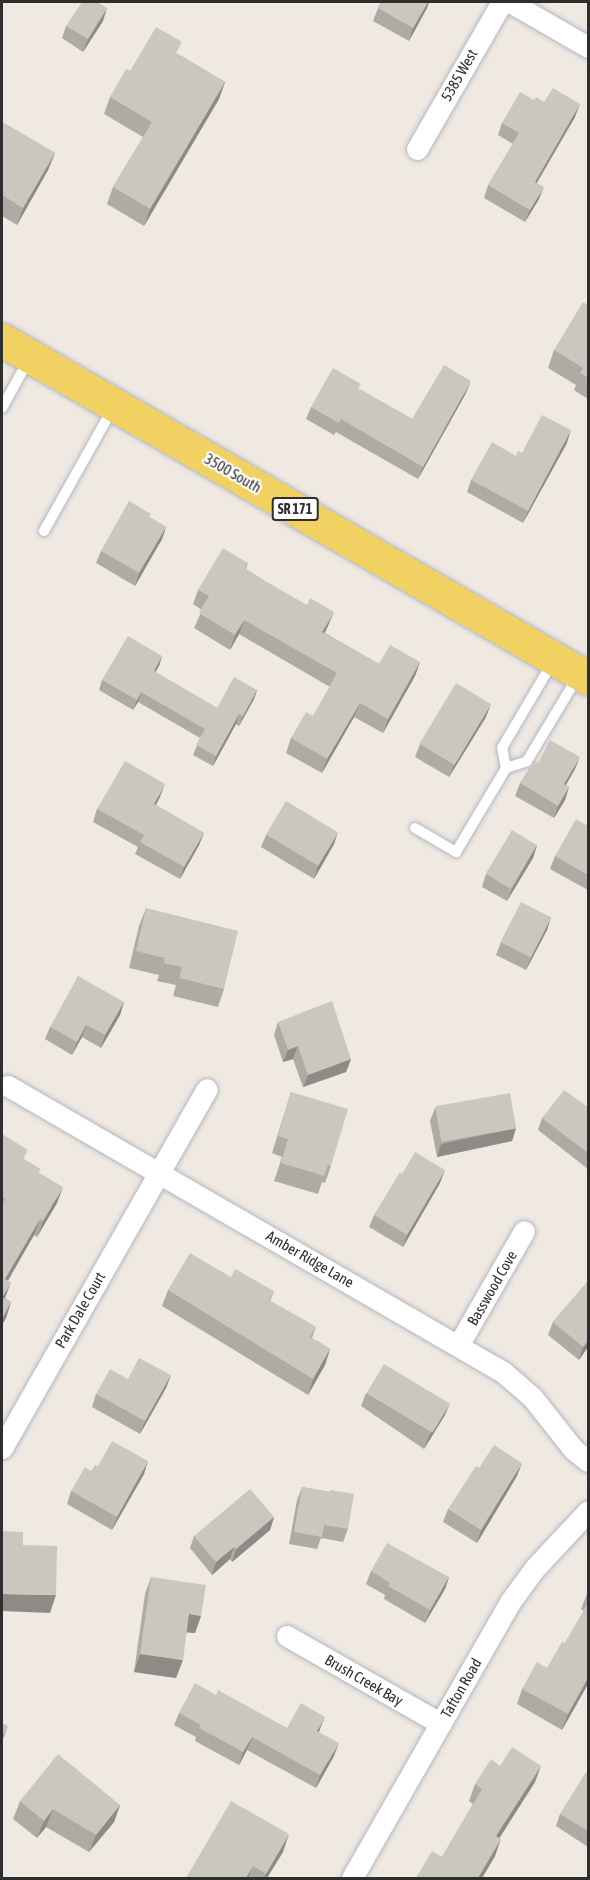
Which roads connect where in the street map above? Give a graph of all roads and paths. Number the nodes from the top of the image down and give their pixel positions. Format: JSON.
{"nodes":[{"id":1,"x":502,"y":2,"type":"edge"},
{"id":2,"x":510,"y":2,"type":"edge"},
{"id":3,"x":588,"y":46,"type":"edge"},
{"id":4,"x":417,"y":149,"type":"dead end"},
{"id":5,"x":2,"y":340,"type":"edge"},
{"id":6,"x":31,"y":357,"type":"junction"},
{"id":7,"x":115,"y":405,"type":"junction"},
{"id":8,"x":2,"y":408,"type":"edge"},
{"id":9,"x":44,"y":531,"type":"dead end"},
{"id":10,"x":574,"y":669,"type":"edge"},
{"id":11,"x":506,"y":768,"type":"junction"},
{"id":12,"x":415,"y":828,"type":"dead end"},
{"id":13,"x":8,"y":1086,"type":"dead end"},
{"id":14,"x":207,"y":1089,"type":"dead end"},
{"id":15,"x":159,"y":1172,"type":"junction"},
{"id":16,"x":524,"y":1231,"type":"dead end"},
{"id":17,"x":459,"y":1344,"type":"junction"},
{"id":18,"x":2,"y":1448,"type":"edge"},
{"id":19,"x":588,"y":1461,"type":"edge"},
{"id":20,"x":588,"y":1510,"type":"edge"},
{"id":21,"x":287,"y":1636,"type":"dead end"},
{"id":22,"x":441,"y":1724,"type":"junction"},
{"id":23,"x":352,"y":1878,"type":"edge"}],
"edges":[{"from":1,"to":4,"type":"street","name":"5385 West"},
{"from":2,"to":3,"type":"street"},
{"from":5,"to":6,"type":"main road","name":"3500 South","number":"SR 171"},
{"from":6,"to":7,"type":"main road","name":"3500 South","number":"SR 171"},
{"from":6,"to":8,"type":"lane"},
{"from":7,"to":9,"type":"lane"},
{"from":7,"to":10,"type":"main road","name":"3500 South","number":"SR 171"},
{"from":10,"to":11,"type":"lane"},
{"from":10,"to":11,"type":"lane"},
{"from":11,"to":12,"type":"lane"},
{"from":13,"to":15,"type":"street","name":"Amber Ridge Lane"},
{"from":14,"to":15,"type":"street","name":"Park Dale Court"},
{"from":15,"to":17,"type":"street","name":"Amber Ridge Lane"},
{"from":15,"to":18,"type":"street","name":"Park Dale Court"},
{"from":16,"to":17,"type":"street","name":"Basswood Cove"},
{"from":17,"to":19,"type":"street","name":"Amber Ridge Lane"},
{"from":20,"to":22,"type":"street","name":"Tafton Road"},
{"from":21,"to":22,"type":"street","name":"Brush Creek Bay"},
{"from":22,"to":23,"type":"street","name":"Tafton Road"}]}
